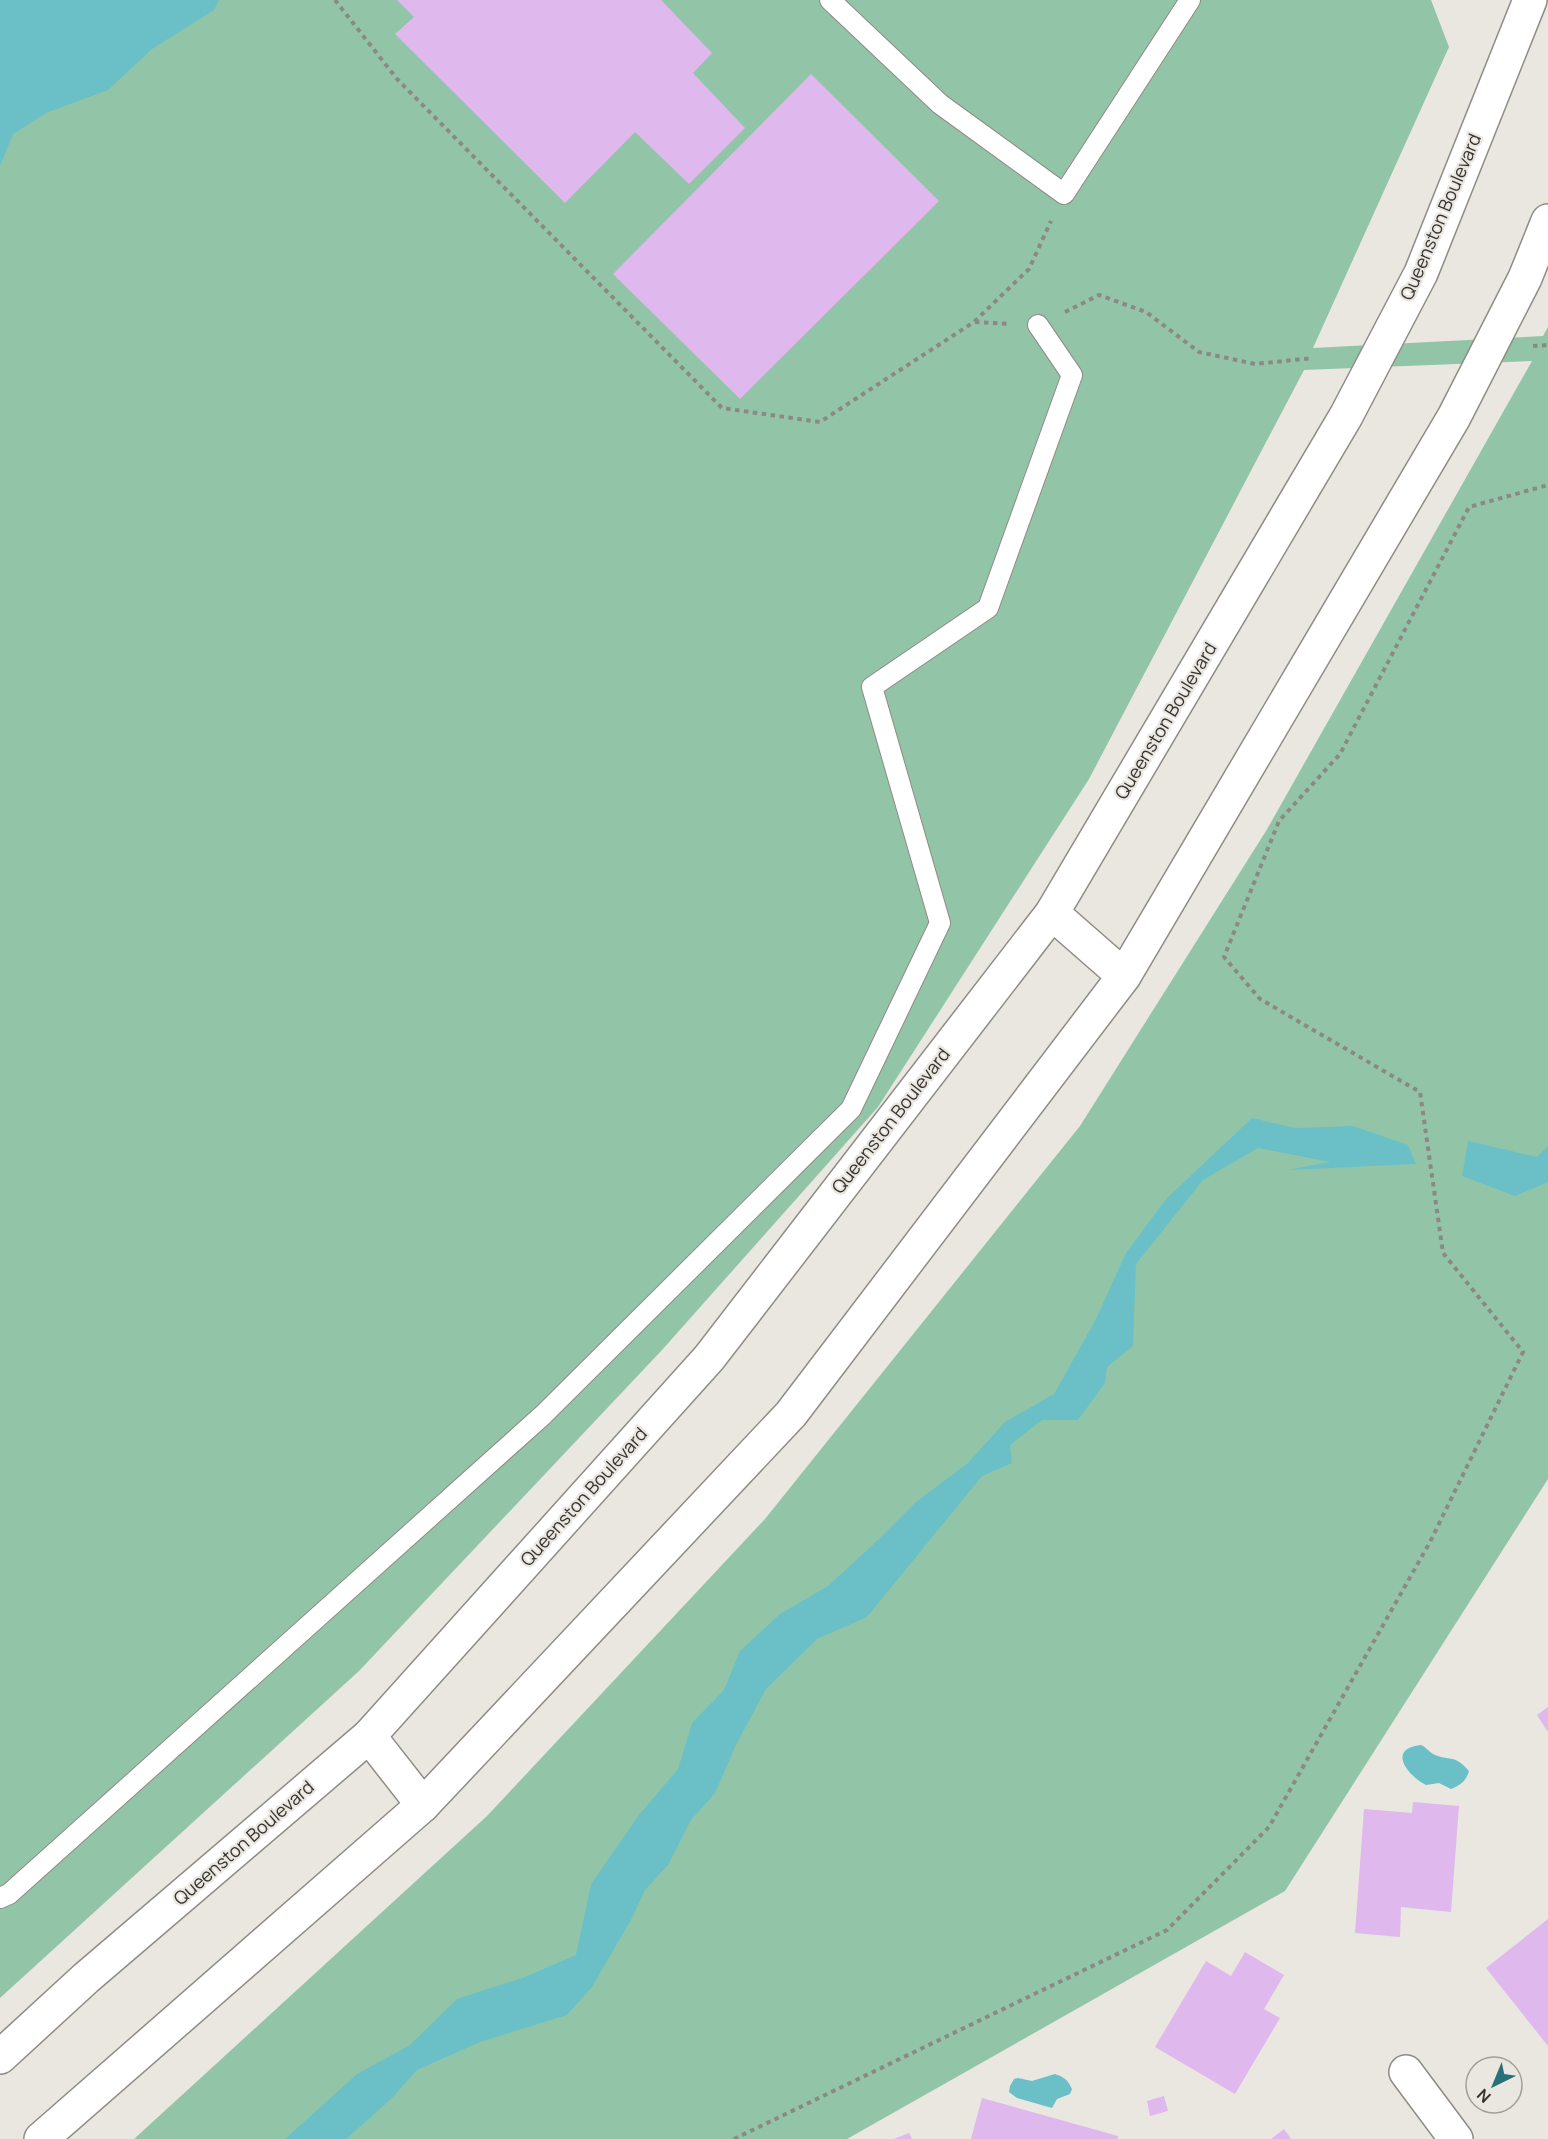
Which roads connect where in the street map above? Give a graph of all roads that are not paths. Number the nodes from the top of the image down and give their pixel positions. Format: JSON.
{"nodes":[{"id":1,"x":830,"y":0,"type":"edge"},
{"id":2,"x":1190,"y":0,"type":"edge"},
{"id":3,"x":1530,"y":0,"type":"edge"},
{"id":4,"x":1548,"y":221,"type":"edge"},
{"id":5,"x":1038,"y":325,"type":"road end"},
{"id":6,"x":1052,"y":914,"type":"junction"},
{"id":7,"x":1124,"y":976,"type":"junction"},
{"id":8,"x":369,"y":1736,"type":"junction"},
{"id":9,"x":423,"y":1804,"type":"junction"},
{"id":10,"x":0,"y":1898,"type":"edge"},
{"id":11,"x":0,"y":2057,"type":"edge"},
{"id":12,"x":1406,"y":2072,"type":"dead end"},
{"id":13,"x":41,"y":2139,"type":"edge"},
{"id":14,"x":1456,"y":2139,"type":"edge"}],
"edges":[{"from":1,"to":2,"type":"lane"},
{"from":3,"to":6,"type":"main road","name":"Queenston Boulevard"},
{"from":4,"to":7,"type":"main road"},
{"from":5,"to":10,"type":"lane"},
{"from":6,"to":7,"type":"main road"},
{"from":6,"to":8,"type":"main road","name":"Queenston Boulevard"},
{"from":7,"to":9,"type":"main road"},
{"from":8,"to":9,"type":"main road"},
{"from":8,"to":11,"type":"main road","name":"Queenston Boulevard"},
{"from":9,"to":13,"type":"main road"},
{"from":12,"to":14,"type":"main road"}]}
